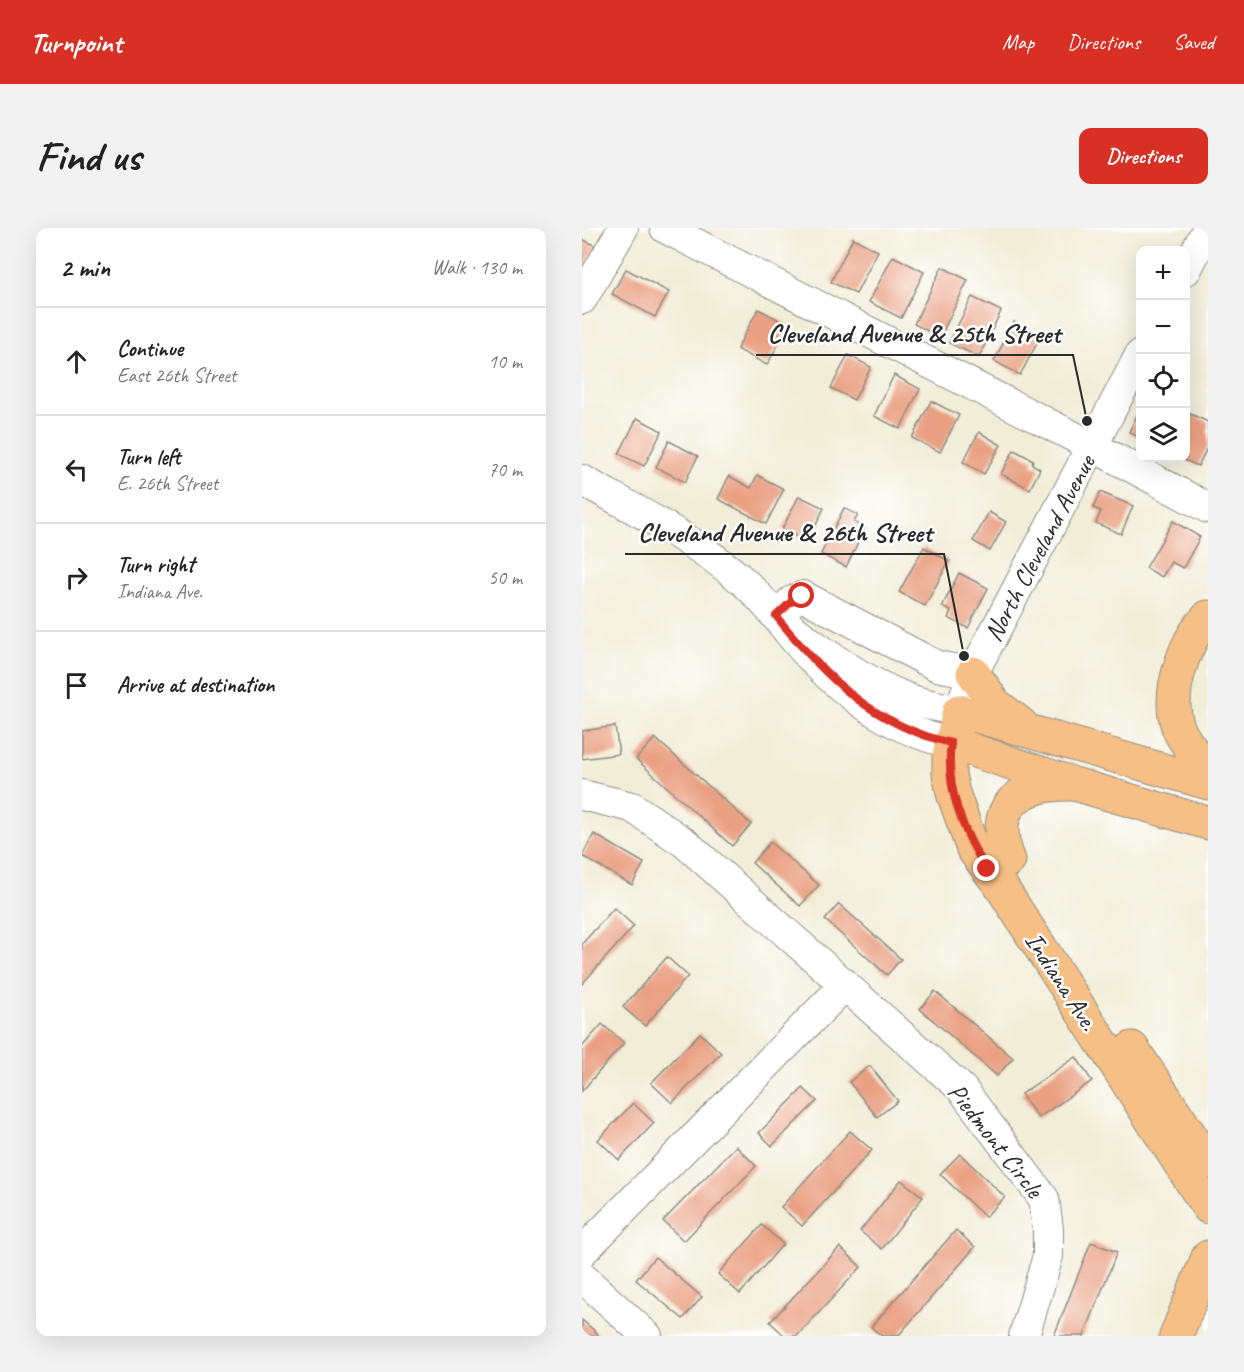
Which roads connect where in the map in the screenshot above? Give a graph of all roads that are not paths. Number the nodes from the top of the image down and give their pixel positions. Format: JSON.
{"nodes":[{"id":1,"x":623,"y":228,"type":"edge"},
{"id":2,"x":665,"y":228,"type":"edge"},
{"id":3,"x":1208,"y":228,"type":"edge"},
{"id":4,"x":1190,"y":261,"type":"edge"},
{"id":5,"x":582,"y":299,"type":"edge"},
{"id":6,"x":1136,"y":363,"type":"edge"},
{"id":7,"x":1092,"y":446,"type":"junction"},
{"id":8,"x":582,"y":480,"type":"edge"},
{"id":9,"x":1208,"y":508,"type":"edge"},
{"id":10,"x":776,"y":616,"type":"junction"},
{"id":11,"x":1208,"y":617,"type":"edge"},
{"id":12,"x":973,"y":673,"type":"junction"},
{"id":13,"x":959,"y":711,"type":"junction"},
{"id":14,"x":1047,"y":737,"type":"junction"},
{"id":15,"x":951,"y":743,"type":"junction"},
{"id":16,"x":1208,"y":768,"type":"edge"},
{"id":17,"x":1208,"y":783,"type":"edge"},
{"id":18,"x":1074,"y":784,"type":"junction"},
{"id":19,"x":582,"y":795,"type":"edge"},
{"id":20,"x":1208,"y":823,"type":"edge"},
{"id":21,"x":1009,"y":860,"type":"junction"},
{"id":22,"x":844,"y":987,"type":"junction"},
{"id":23,"x":1208,"y":1162,"type":"edge"},
{"id":24,"x":1208,"y":1208,"type":"edge"},
{"id":25,"x":582,"y":1252,"type":"edge"},
{"id":26,"x":1205,"y":1262,"type":"edge"},
{"id":27,"x":582,"y":1277,"type":"edge"},
{"id":28,"x":647,"y":1336,"type":"edge"},
{"id":29,"x":1024,"y":1336,"type":"edge"},
{"id":30,"x":1176,"y":1336,"type":"edge"}],
"edges":[{"from":1,"to":5,"type":"street"},
{"from":2,"to":7,"type":"street"},
{"from":3,"to":4,"type":"street"},
{"from":6,"to":7,"type":"street","name":"North Cleveland Avenue"},
{"from":7,"to":9,"type":"street"},
{"from":7,"to":12,"type":"street","name":"North Cleveland Avenue"},
{"from":8,"to":10,"type":"street"},
{"from":10,"to":12,"type":"street"},
{"from":10,"to":13,"type":"street"},
{"from":10,"to":15,"type":"street"},
{"from":11,"to":16,"type":"main road"},
{"from":12,"to":13,"type":"street","name":"North Cleveland Avenue"},
{"from":12,"to":14,"type":"main road"},
{"from":13,"to":14,"type":"main road"},
{"from":13,"to":15,"type":"main road","name":"Indiana Ave."},
{"from":14,"to":17,"type":"main road"},
{"from":15,"to":18,"type":"main road"},
{"from":15,"to":21,"type":"main road","name":"Indiana Ave."},
{"from":15,"to":24,"type":"main road","name":"Indiana Ave."},
{"from":18,"to":20,"type":"main road"},
{"from":18,"to":21,"type":"main road"},
{"from":19,"to":22,"type":"street","name":"Piedmont Circle"},
{"from":21,"to":23,"type":"main road","name":"Indiana Ave."},
{"from":22,"to":25,"type":"street"},
{"from":22,"to":29,"type":"street","name":"Piedmont Circle"},
{"from":26,"to":30,"type":"main road"},
{"from":27,"to":28,"type":"street"}]}
